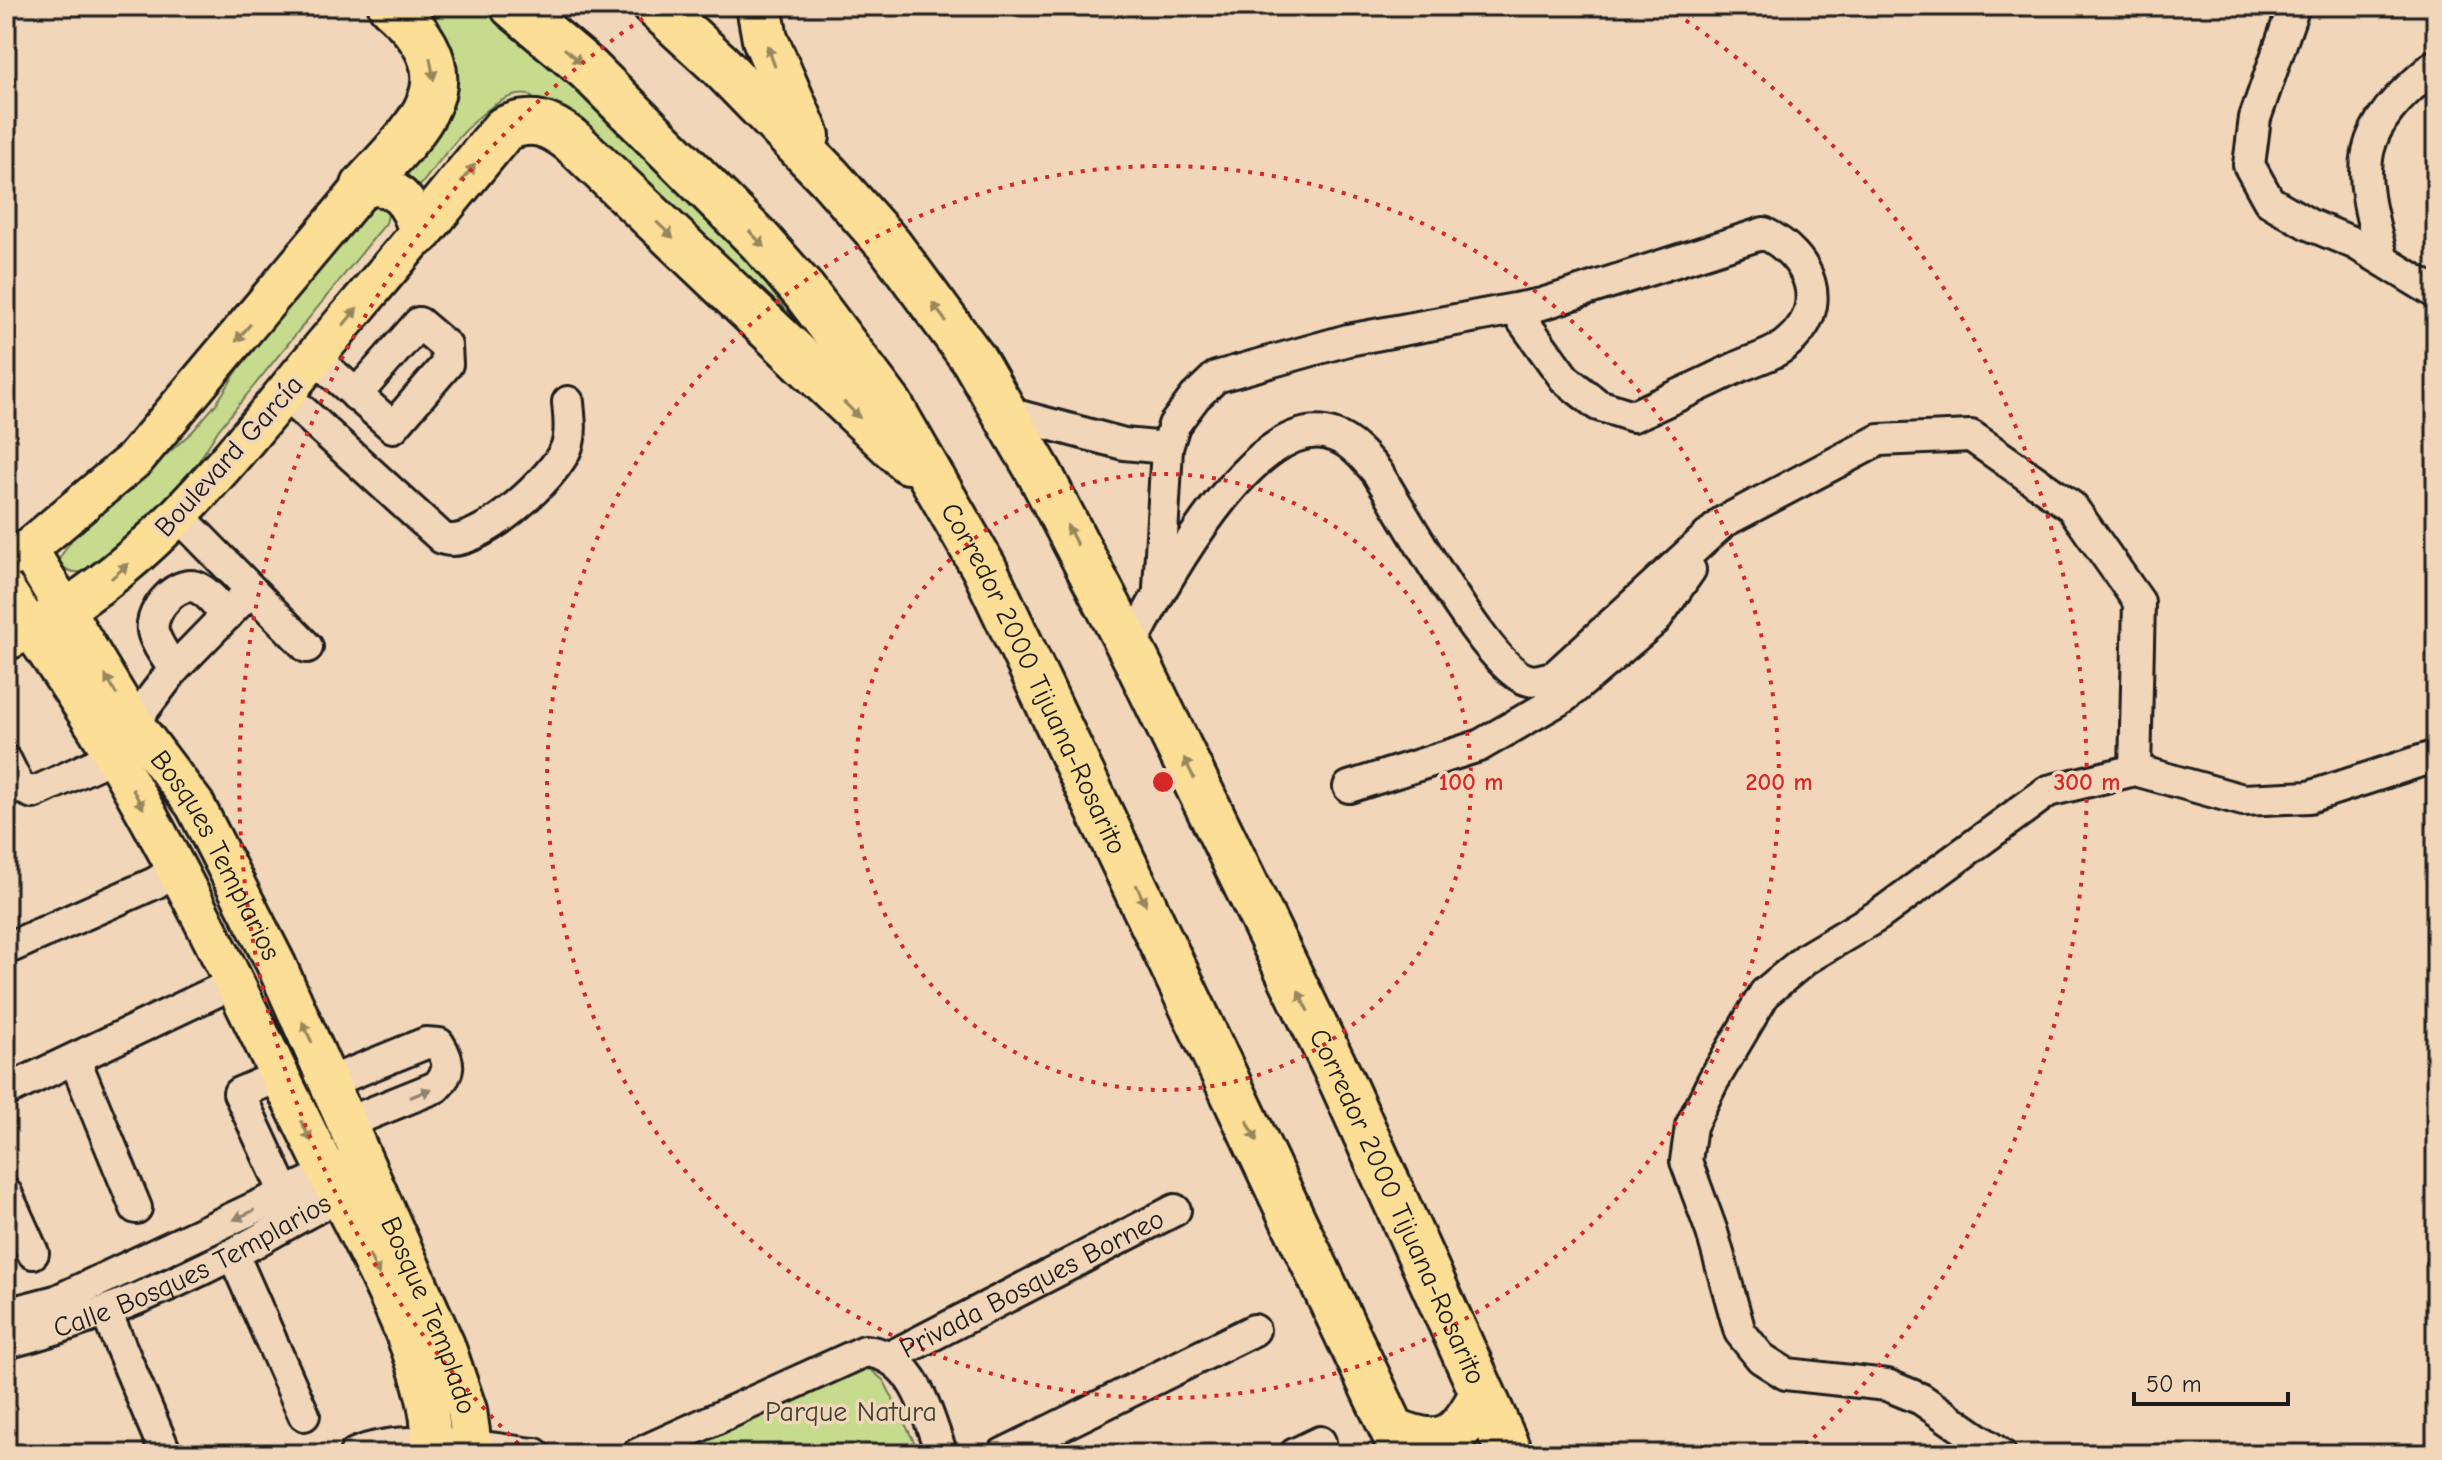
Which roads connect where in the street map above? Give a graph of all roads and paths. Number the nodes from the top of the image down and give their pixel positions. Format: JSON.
{"nodes":[{"id":1,"x":391,"y":6,"type":"edge"},
{"id":2,"x":513,"y":6,"type":"edge"},
{"id":3,"x":656,"y":6,"type":"edge"},
{"id":4,"x":759,"y":6,"type":"edge"},
{"id":5,"x":2294,"y":6,"type":"edge"},
{"id":6,"x":2436,"y":65,"type":"edge"},
{"id":7,"x":829,"y":177,"type":"junction"},
{"id":8,"x":364,"y":186,"type":"junction"},
{"id":9,"x":419,"y":233,"type":"junction"},
{"id":10,"x":2383,"y":260,"type":"junction"},
{"id":11,"x":2436,"y":293,"type":"edge"},
{"id":12,"x":1515,"y":310,"type":"junction"},
{"id":13,"x":316,"y":359,"type":"junction"},
{"id":14,"x":284,"y":394,"type":"junction"},
{"id":15,"x":356,"y":395,"type":"dead end"},
{"id":16,"x":568,"y":402,"type":"dead end"},
{"id":17,"x":1004,"y":412,"type":"junction"},
{"id":18,"x":1167,"y":448,"type":"junction"},
{"id":19,"x":939,"y":486,"type":"junction"},
{"id":20,"x":179,"y":516,"type":"junction"},
{"id":21,"x":1723,"y":522,"type":"junction"},
{"id":22,"x":17,"y":554,"type":"edge"},
{"id":23,"x":1159,"y":589,"type":"junction"},
{"id":24,"x":251,"y":590,"type":"junction"},
{"id":25,"x":6,"y":591,"type":"edge"},
{"id":26,"x":66,"y":610,"type":"junction"},
{"id":27,"x":227,"y":615,"type":"junction"},
{"id":28,"x":18,"y":635,"type":"edge"},
{"id":29,"x":307,"y":647,"type":"dead end"},
{"id":30,"x":1130,"y":648,"type":"junction"},
{"id":31,"x":174,"y":669,"type":"junction"},
{"id":32,"x":133,"y":723,"type":"junction"},
{"id":33,"x":114,"y":756,"type":"junction"},
{"id":34,"x":2436,"y":756,"type":"edge"},
{"id":35,"x":6,"y":761,"type":"edge"},
{"id":36,"x":2135,"y":770,"type":"junction"},
{"id":37,"x":1349,"y":787,"type":"dead end"},
{"id":38,"x":177,"y":869,"type":"junction"},
{"id":39,"x":6,"y":949,"type":"edge"},
{"id":40,"x":234,"y":983,"type":"junction"},
{"id":41,"x":75,"y":1060,"type":"junction"},
{"id":42,"x":279,"y":1076,"type":"junction"},
{"id":43,"x":330,"y":1082,"type":"junction"},
{"id":44,"x":6,"y":1091,"type":"edge"},
{"id":45,"x":349,"y":1122,"type":"junction"},
{"id":46,"x":369,"y":1168,"type":"junction"},
{"id":47,"x":334,"y":1184,"type":"junction"},
{"id":48,"x":6,"y":1193,"type":"edge"},
{"id":49,"x":286,"y":1195,"type":"junction"},
{"id":50,"x":136,"y":1208,"type":"dead end"},
{"id":51,"x":1175,"y":1210,"type":"dead end"},
{"id":52,"x":33,"y":1253,"type":"dead end"},
{"id":53,"x":233,"y":1254,"type":"junction"},
{"id":54,"x":106,"y":1312,"type":"junction"},
{"id":55,"x":6,"y":1314,"type":"edge"},
{"id":56,"x":61,"y":1315,"type":"junction"},
{"id":57,"x":1254,"y":1330,"type":"dead end"},
{"id":58,"x":6,"y":1343,"type":"edge"},
{"id":59,"x":890,"y":1357,"type":"junction"},
{"id":60,"x":1482,"y":1394,"type":"junction"},
{"id":61,"x":304,"y":1415,"type":"dead end"},
{"id":62,"x":1398,"y":1442,"type":"edge"},
{"id":63,"x":431,"y":1449,"type":"edge"},
{"id":64,"x":474,"y":1450,"type":"edge"},
{"id":65,"x":166,"y":1454,"type":"edge"},
{"id":66,"x":355,"y":1454,"type":"edge"},
{"id":67,"x":535,"y":1454,"type":"edge"},
{"id":68,"x":638,"y":1454,"type":"edge"},
{"id":69,"x":942,"y":1454,"type":"edge"},
{"id":70,"x":1003,"y":1454,"type":"edge"},
{"id":71,"x":1510,"y":1454,"type":"edge"},
{"id":72,"x":2000,"y":1454,"type":"edge"}],
"edges":[{"from":1,"to":8,"type":"highway","one_way":true},
{"from":2,"to":19,"type":"highway","name":"Corredor 2000 Tijuana-Rosarito","one_way":true},
{"from":3,"to":7,"type":"highway","name":"Corredor 2000 Tijuana-Rosarito"},
{"from":7,"to":4,"type":"highway","one_way":true},
{"from":5,"to":10,"type":"street"},
{"from":6,"to":10,"type":"street"},
{"from":17,"to":7,"type":"highway","name":"Corredor 2000 Tijuana-Rosarito","one_way":true},
{"from":8,"to":9,"type":"main road"},
{"from":8,"to":22,"type":"main road","one_way":true},
{"from":13,"to":9,"type":"main road","name":"Boulevard García","one_way":true},
{"from":9,"to":19,"type":"highway","one_way":true},
{"from":10,"to":11,"type":"street"},
{"from":12,"to":12,"type":"street"},
{"from":12,"to":18,"type":"street"},
{"from":13,"to":14,"type":"main road","name":"Boulevard García"},
{"from":13,"to":15,"type":"street"},
{"from":14,"to":16,"type":"street"},
{"from":14,"to":20,"type":"main road","name":"Boulevard García"},
{"from":17,"to":18,"type":"street"},
{"from":30,"to":17,"type":"highway","name":"Corredor 2000 Tijuana-Rosarito","one_way":true},
{"from":18,"to":23,"type":"street"},
{"from":19,"to":62,"type":"highway","name":"Corredor 2000 Tijuana-Rosarito","one_way":true},
{"from":20,"to":24,"type":"street"},
{"from":26,"to":20,"type":"main road","name":"Boulevard García","one_way":true},
{"from":21,"to":23,"type":"street"},
{"from":21,"to":36,"type":"street"},
{"from":21,"to":37,"type":"street"},
{"from":22,"to":26,"type":"main road","name":"Bosques Templarios"},
{"from":23,"to":30,"type":"street"},
{"from":24,"to":27,"type":"street"},
{"from":24,"to":29,"type":"street"},
{"from":25,"to":28,"type":"main road","name":"Bosques Templarios"},
{"from":26,"to":28,"type":"main road","name":"Boulevard García"},
{"from":32,"to":26,"type":"main road","name":"Bosques Templarios","one_way":true},
{"from":27,"to":31,"type":"street"},
{"from":27,"to":31,"type":"street"},
{"from":28,"to":33,"type":"main road","name":"Bosques Templarios"},
{"from":60,"to":30,"type":"highway","name":"Corredor 2000 Tijuana-Rosarito","one_way":true},
{"from":31,"to":32,"type":"street"},
{"from":32,"to":33,"type":"street"},
{"from":43,"to":32,"type":"main road","name":"Bosques Templarios","one_way":true},
{"from":33,"to":35,"type":"street"},
{"from":33,"to":38,"type":"main road","name":"Bosques Templarios","one_way":true},
{"from":34,"to":36,"type":"street"},
{"from":36,"to":72,"type":"street"},
{"from":38,"to":39,"type":"street"},
{"from":38,"to":40,"type":"main road","name":"Bosques Templarios"},
{"from":40,"to":41,"type":"street"},
{"from":40,"to":42,"type":"main road","name":"Bosques Templarios"},
{"from":41,"to":44,"type":"street"},
{"from":41,"to":50,"type":"street"},
{"from":42,"to":47,"type":"main road","name":"Bosques Templarios","one_way":true},
{"from":42,"to":49,"type":"street"},
{"from":43,"to":45,"type":"main road","name":"Bosques Templarios"},
{"from":45,"to":43,"type":"street","one_way":true},
{"from":45,"to":46,"type":"main road","name":"Bosques Templarios"},
{"from":46,"to":47,"type":"street"},
{"from":46,"to":64,"type":"main road","name":"Bosque Templado"},
{"from":47,"to":49,"type":"street"},
{"from":47,"to":53,"type":"street","name":"Calle Bosques Templarios"},
{"from":47,"to":63,"type":"main road","name":"Bosque Templado","one_way":true},
{"from":48,"to":52,"type":"street"},
{"from":49,"to":56,"type":"street","one_way":true},
{"from":51,"to":59,"type":"street","name":"Privada Bosques Borneo"},
{"from":53,"to":54,"type":"street","name":"Calle Bosques Templarios"},
{"from":53,"to":61,"type":"street"},
{"from":54,"to":56,"type":"street","name":"Calle Bosques Templarios"},
{"from":54,"to":65,"type":"street"},
{"from":55,"to":56,"type":"street"},
{"from":56,"to":58,"type":"street","name":"Calle Bosques Templarios"},
{"from":57,"to":70,"type":"street"},
{"from":59,"to":68,"type":"street"},
{"from":59,"to":69,"type":"street"},
{"from":60,"to":62,"type":"highway"},
{"from":60,"to":71,"type":"highway","name":"Corredor 2000 Tijuana-Rosarito"},
{"from":63,"to":64,"type":"street"},
{"from":63,"to":66,"type":"street"},
{"from":64,"to":67,"type":"street"}]}
